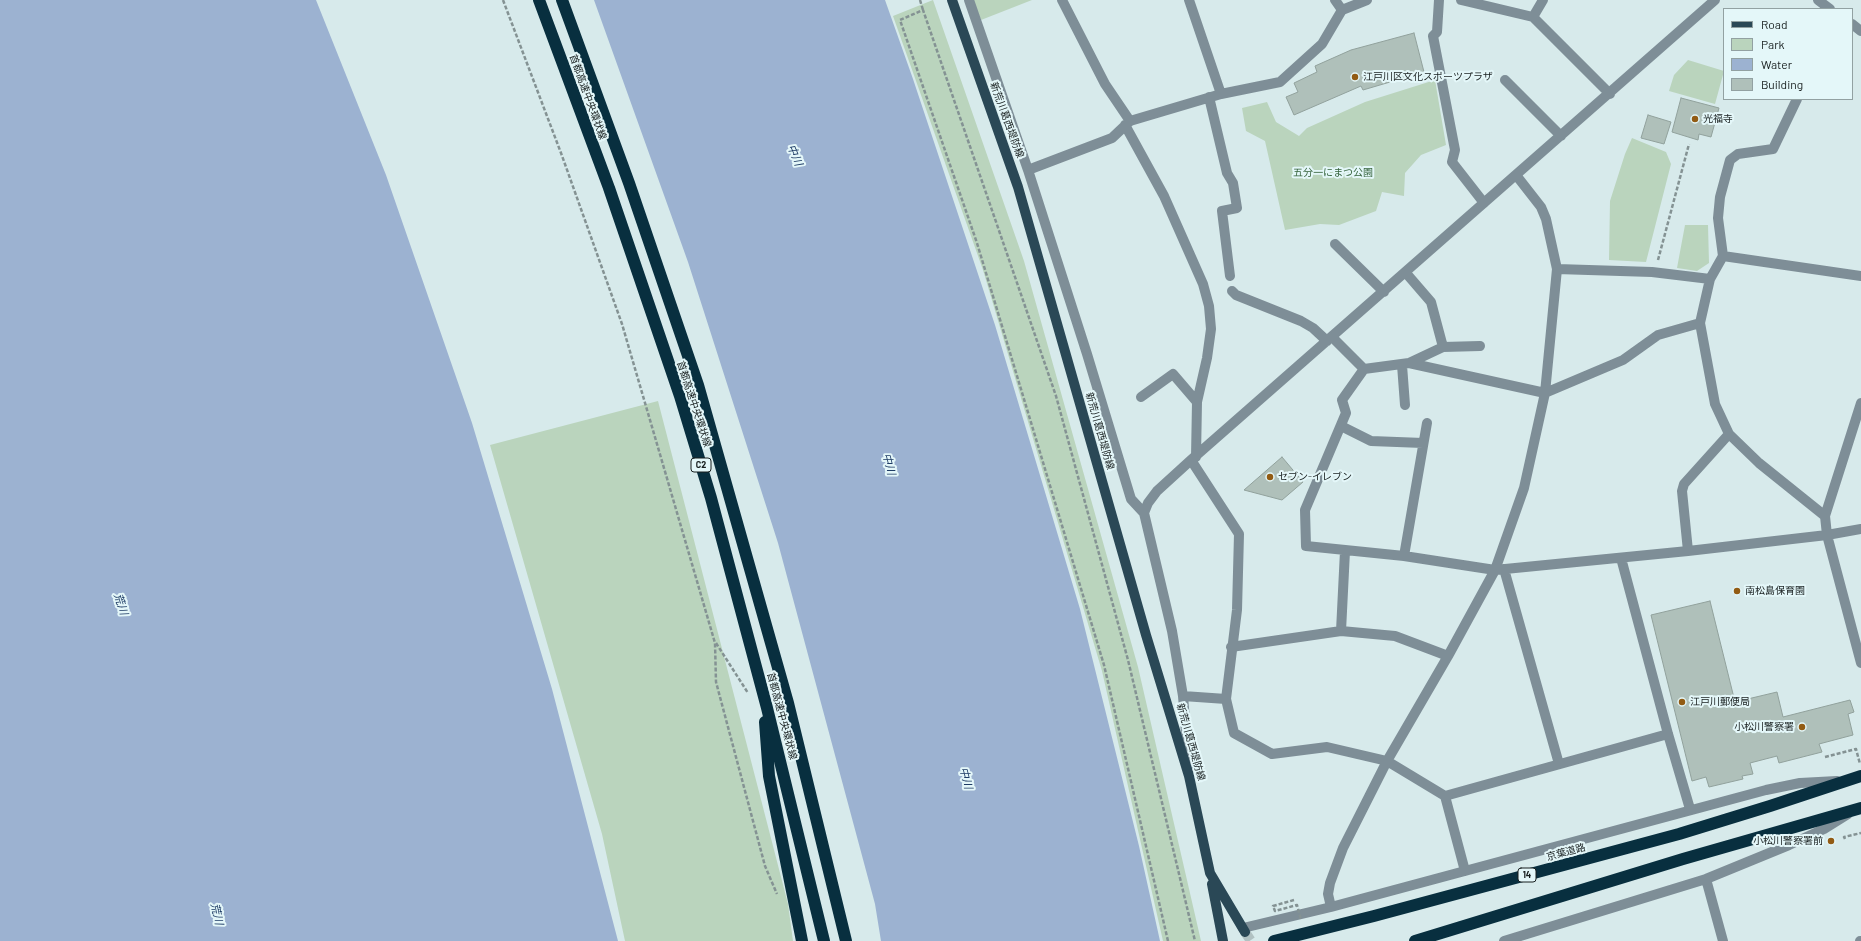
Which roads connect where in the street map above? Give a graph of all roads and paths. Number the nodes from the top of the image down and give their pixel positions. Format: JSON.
{"nodes":[{"id":1,"x":503,"y":0,"type":"edge"},
{"id":2,"x":539,"y":0,"type":"edge"},
{"id":3,"x":562,"y":0,"type":"edge"},
{"id":4,"x":920,"y":0,"type":"edge"},
{"id":5,"x":952,"y":0,"type":"edge"},
{"id":6,"x":969,"y":0,"type":"edge"},
{"id":7,"x":1062,"y":0,"type":"edge"},
{"id":8,"x":1189,"y":0,"type":"edge"},
{"id":9,"x":1335,"y":0,"type":"edge"},
{"id":10,"x":1367,"y":0,"type":"edge"},
{"id":11,"x":1439,"y":0,"type":"edge"},
{"id":12,"x":1461,"y":0,"type":"edge"},
{"id":13,"x":1543,"y":0,"type":"edge"},
{"id":14,"x":1715,"y":0,"type":"edge"},
{"id":15,"x":1818,"y":0,"type":"edge"},
{"id":16,"x":1479,"y":2,"type":"edge"},
{"id":17,"x":1829,"y":8,"type":"edge"},
{"id":18,"x":924,"y":10,"type":"junction"},
{"id":19,"x":1342,"y":10,"type":"junction"},
{"id":20,"x":1533,"y":17,"type":"junction"},
{"id":21,"x":1853,"y":25,"type":"edge"},
{"id":22,"x":1861,"y":31,"type":"edge"},
{"id":23,"x":1505,"y":80,"type":"dead end"},
{"id":24,"x":1221,"y":94,"type":"junction"},
{"id":25,"x":1610,"y":94,"type":"junction"},
{"id":26,"x":1209,"y":97,"type":"junction"},
{"id":27,"x":1797,"y":100,"type":"edge"},
{"id":28,"x":1128,"y":123,"type":"junction"},
{"id":29,"x":1561,"y":136,"type":"junction"},
{"id":30,"x":1689,"y":144,"type":"dead end"},
{"id":31,"x":1028,"y":170,"type":"junction"},
{"id":32,"x":1516,"y":175,"type":"junction"},
{"id":33,"x":1484,"y":204,"type":"junction"},
{"id":34,"x":1335,"y":244,"type":"dead end"},
{"id":35,"x":1723,"y":256,"type":"junction"},
{"id":36,"x":1657,"y":266,"type":"dead end"},
{"id":37,"x":1557,"y":269,"type":"junction"},
{"id":38,"x":1406,"y":273,"type":"junction"},
{"id":39,"x":1230,"y":276,"type":"dead end"},
{"id":40,"x":1861,"y":276,"type":"edge"},
{"id":41,"x":1710,"y":279,"type":"junction"},
{"id":42,"x":1232,"y":290,"type":"dead end"},
{"id":43,"x":1384,"y":292,"type":"junction"},
{"id":44,"x":1700,"y":323,"type":"junction"},
{"id":45,"x":1330,"y":339,"type":"junction"},
{"id":46,"x":1480,"y":346,"type":"dead end"},
{"id":47,"x":1443,"y":347,"type":"junction"},
{"id":48,"x":1406,"y":364,"type":"junction"},
{"id":49,"x":1364,"y":369,"type":"junction"},
{"id":50,"x":1545,"y":393,"type":"junction"},
{"id":51,"x":1141,"y":397,"type":"dead end"},
{"id":52,"x":1197,"y":402,"type":"junction"},
{"id":53,"x":1861,"y":403,"type":"edge"},
{"id":54,"x":1405,"y":406,"type":"dead end"},
{"id":55,"x":1427,"y":423,"type":"dead end"},
{"id":56,"x":1341,"y":426,"type":"junction"},
{"id":57,"x":1729,"y":434,"type":"junction"},
{"id":58,"x":1423,"y":443,"type":"junction"},
{"id":59,"x":1193,"y":458,"type":"junction"},
{"id":60,"x":1144,"y":513,"type":"junction"},
{"id":61,"x":1825,"y":516,"type":"junction"},
{"id":62,"x":1861,"y":529,"type":"edge"},
{"id":63,"x":1827,"y":535,"type":"junction"},
{"id":64,"x":1688,"y":551,"type":"junction"},
{"id":65,"x":1345,"y":552,"type":"junction"},
{"id":66,"x":1404,"y":556,"type":"junction"},
{"id":67,"x":1621,"y":558,"type":"junction"},
{"id":68,"x":1499,"y":569,"type":"junction"},
{"id":69,"x":1342,"y":631,"type":"junction"},
{"id":70,"x":1231,"y":647,"type":"junction"},
{"id":71,"x":1448,"y":656,"type":"junction"},
{"id":72,"x":1861,"y":663,"type":"edge"},
{"id":73,"x":763,"y":692,"type":"junction"},
{"id":74,"x":1184,"y":696,"type":"junction"},
{"id":75,"x":1226,"y":699,"type":"junction"},
{"id":76,"x":1668,"y":734,"type":"junction"},
{"id":77,"x":1825,"y":757,"type":"dead end"},
{"id":78,"x":1387,"y":761,"type":"junction"},
{"id":79,"x":1559,"y":764,"type":"junction"},
{"id":80,"x":1861,"y":770,"type":"edge"},
{"id":81,"x":1189,"y":776,"type":"junction"},
{"id":82,"x":1861,"y":776,"type":"edge"},
{"id":83,"x":1849,"y":780,"type":"junction"},
{"id":84,"x":1446,"y":796,"type":"junction"},
{"id":85,"x":1690,"y":809,"type":"junction"},
{"id":86,"x":1858,"y":809,"type":"edge"},
{"id":87,"x":1861,"y":833,"type":"edge"},
{"id":88,"x":1845,"y":838,"type":"dead end"},
{"id":89,"x":1465,"y":871,"type":"junction"},
{"id":90,"x":1210,"y":874,"type":"junction"},
{"id":91,"x":1706,"y":879,"type":"junction"},
{"id":92,"x":777,"y":895,"type":"dead end"},
{"id":93,"x":1294,"y":900,"type":"dead end"},
{"id":94,"x":1331,"y":907,"type":"junction"},
{"id":95,"x":840,"y":912,"type":"junction"},
{"id":96,"x":1301,"y":920,"type":"dead end"},
{"id":97,"x":1244,"y":930,"type":"joint"},
{"id":98,"x":802,"y":941,"type":"edge"},
{"id":99,"x":824,"y":941,"type":"edge"},
{"id":100,"x":846,"y":941,"type":"edge"},
{"id":101,"x":853,"y":941,"type":"edge"},
{"id":102,"x":1168,"y":941,"type":"edge"},
{"id":103,"x":1195,"y":941,"type":"edge"},
{"id":104,"x":1223,"y":941,"type":"edge"},
{"id":105,"x":1274,"y":941,"type":"edge"},
{"id":106,"x":1415,"y":941,"type":"edge"},
{"id":107,"x":1504,"y":941,"type":"edge"},
{"id":108,"x":1723,"y":941,"type":"edge"}],
"edges":[{"from":1,"to":92,"type":"path"},
{"from":2,"to":73,"type":"highway","name":"首都高速中央環状線","number":"C2","bridge":true},
{"from":3,"to":95,"type":"highway","name":"首都高速中央環状線","number":"C2"},
{"from":4,"to":18,"type":"path"},
{"from":5,"to":81,"type":"main road","name":"新荒川葛西堤防線"},
{"from":6,"to":31,"type":"street"},
{"from":7,"to":28,"type":"street"},
{"from":8,"to":24,"type":"street"},
{"from":9,"to":19,"type":"street"},
{"from":10,"to":19,"type":"street"},
{"from":11,"to":33,"type":"street"},
{"from":12,"to":16,"type":"street"},
{"from":13,"to":20,"type":"street"},
{"from":14,"to":25,"type":"street"},
{"from":15,"to":17,"type":"street"},
{"from":16,"to":20,"type":"street"},
{"from":18,"to":102,"type":"path"},
{"from":18,"to":103,"type":"path"},
{"from":19,"to":24,"type":"street"},
{"from":20,"to":25,"type":"street"},
{"from":21,"to":22,"type":"street"},
{"from":23,"to":29,"type":"street"},
{"from":24,"to":26,"type":"street"},
{"from":25,"to":29,"type":"street"},
{"from":26,"to":28,"type":"street"},
{"from":26,"to":39,"type":"street"},
{"from":27,"to":35,"type":"street"},
{"from":28,"to":31,"type":"street"},
{"from":28,"to":52,"type":"street"},
{"from":29,"to":32,"type":"street"},
{"from":30,"to":36,"type":"path"},
{"from":31,"to":60,"type":"street"},
{"from":32,"to":33,"type":"street"},
{"from":32,"to":37,"type":"street"},
{"from":33,"to":38,"type":"street"},
{"from":34,"to":43,"type":"street"},
{"from":35,"to":40,"type":"street"},
{"from":35,"to":41,"type":"street"},
{"from":37,"to":41,"type":"street"},
{"from":37,"to":50,"type":"street"},
{"from":38,"to":43,"type":"street"},
{"from":38,"to":47,"type":"street"},
{"from":41,"to":44,"type":"street"},
{"from":42,"to":45,"type":"street"},
{"from":43,"to":45,"type":"street"},
{"from":44,"to":50,"type":"street"},
{"from":44,"to":57,"type":"street"},
{"from":45,"to":49,"type":"street"},
{"from":45,"to":59,"type":"street"},
{"from":46,"to":47,"type":"street"},
{"from":47,"to":48,"type":"street"},
{"from":48,"to":49,"type":"street"},
{"from":48,"to":50,"type":"street"},
{"from":48,"to":54,"type":"street"},
{"from":49,"to":56,"type":"street"},
{"from":50,"to":68,"type":"street"},
{"from":51,"to":52,"type":"street"},
{"from":52,"to":59,"type":"street"},
{"from":53,"to":61,"type":"street"},
{"from":55,"to":58,"type":"street"},
{"from":56,"to":58,"type":"street"},
{"from":56,"to":65,"type":"street"},
{"from":57,"to":61,"type":"street"},
{"from":57,"to":64,"type":"street"},
{"from":58,"to":66,"type":"street"},
{"from":59,"to":60,"type":"street"},
{"from":59,"to":70,"type":"street"},
{"from":60,"to":74,"type":"street"},
{"from":61,"to":63,"type":"street"},
{"from":62,"to":63,"type":"street"},
{"from":63,"to":64,"type":"street"},
{"from":63,"to":72,"type":"street"},
{"from":64,"to":67,"type":"street"},
{"from":65,"to":66,"type":"street"},
{"from":65,"to":69,"type":"street"},
{"from":66,"to":68,"type":"street"},
{"from":67,"to":68,"type":"street"},
{"from":67,"to":76,"type":"street"},
{"from":68,"to":71,"type":"street"},
{"from":68,"to":79,"type":"street"},
{"from":69,"to":70,"type":"street"},
{"from":69,"to":71,"type":"street"},
{"from":70,"to":75,"type":"street"},
{"from":71,"to":78,"type":"street"},
{"from":73,"to":98,"type":"highway","bridge":true},
{"from":73,"to":99,"type":"highway","name":"首都高速中央環状線","number":"C2","bridge":true},
{"from":74,"to":75,"type":"street"},
{"from":74,"to":81,"type":"street"},
{"from":75,"to":78,"type":"street"},
{"from":76,"to":79,"type":"street"},
{"from":76,"to":85,"type":"street"},
{"from":77,"to":80,"type":"path"},
{"from":78,"to":84,"type":"street"},
{"from":78,"to":94,"type":"street"},
{"from":79,"to":84,"type":"street"},
{"from":81,"to":90,"type":"main road","name":"新荒川葛西堤防線"},
{"from":82,"to":83,"type":"highway","name":"京葉道路","number":"14"},
{"from":83,"to":85,"type":"street"},
{"from":83,"to":105,"type":"highway","name":"京葉道路","number":"14"},
{"from":84,"to":89,"type":"street"},
{"from":85,"to":89,"type":"street"},
{"from":86,"to":91,"type":"street"},
{"from":86,"to":106,"type":"highway"},
{"from":87,"to":88,"type":"path"},
{"from":89,"to":94,"type":"street"},
{"from":90,"to":97,"type":"main road","name":"新荒川葛西堤防線"},
{"from":90,"to":104,"type":"main road","name":"新荒川葛西堤防線"},
{"from":91,"to":107,"type":"street"},
{"from":91,"to":108,"type":"street"},
{"from":93,"to":96,"type":"path","bridge":true},
{"from":94,"to":97,"type":"street"},
{"from":95,"to":100,"type":"highway","name":"首都高速中央環状線","number":"C2"},
{"from":95,"to":101,"type":"highway"}]}
